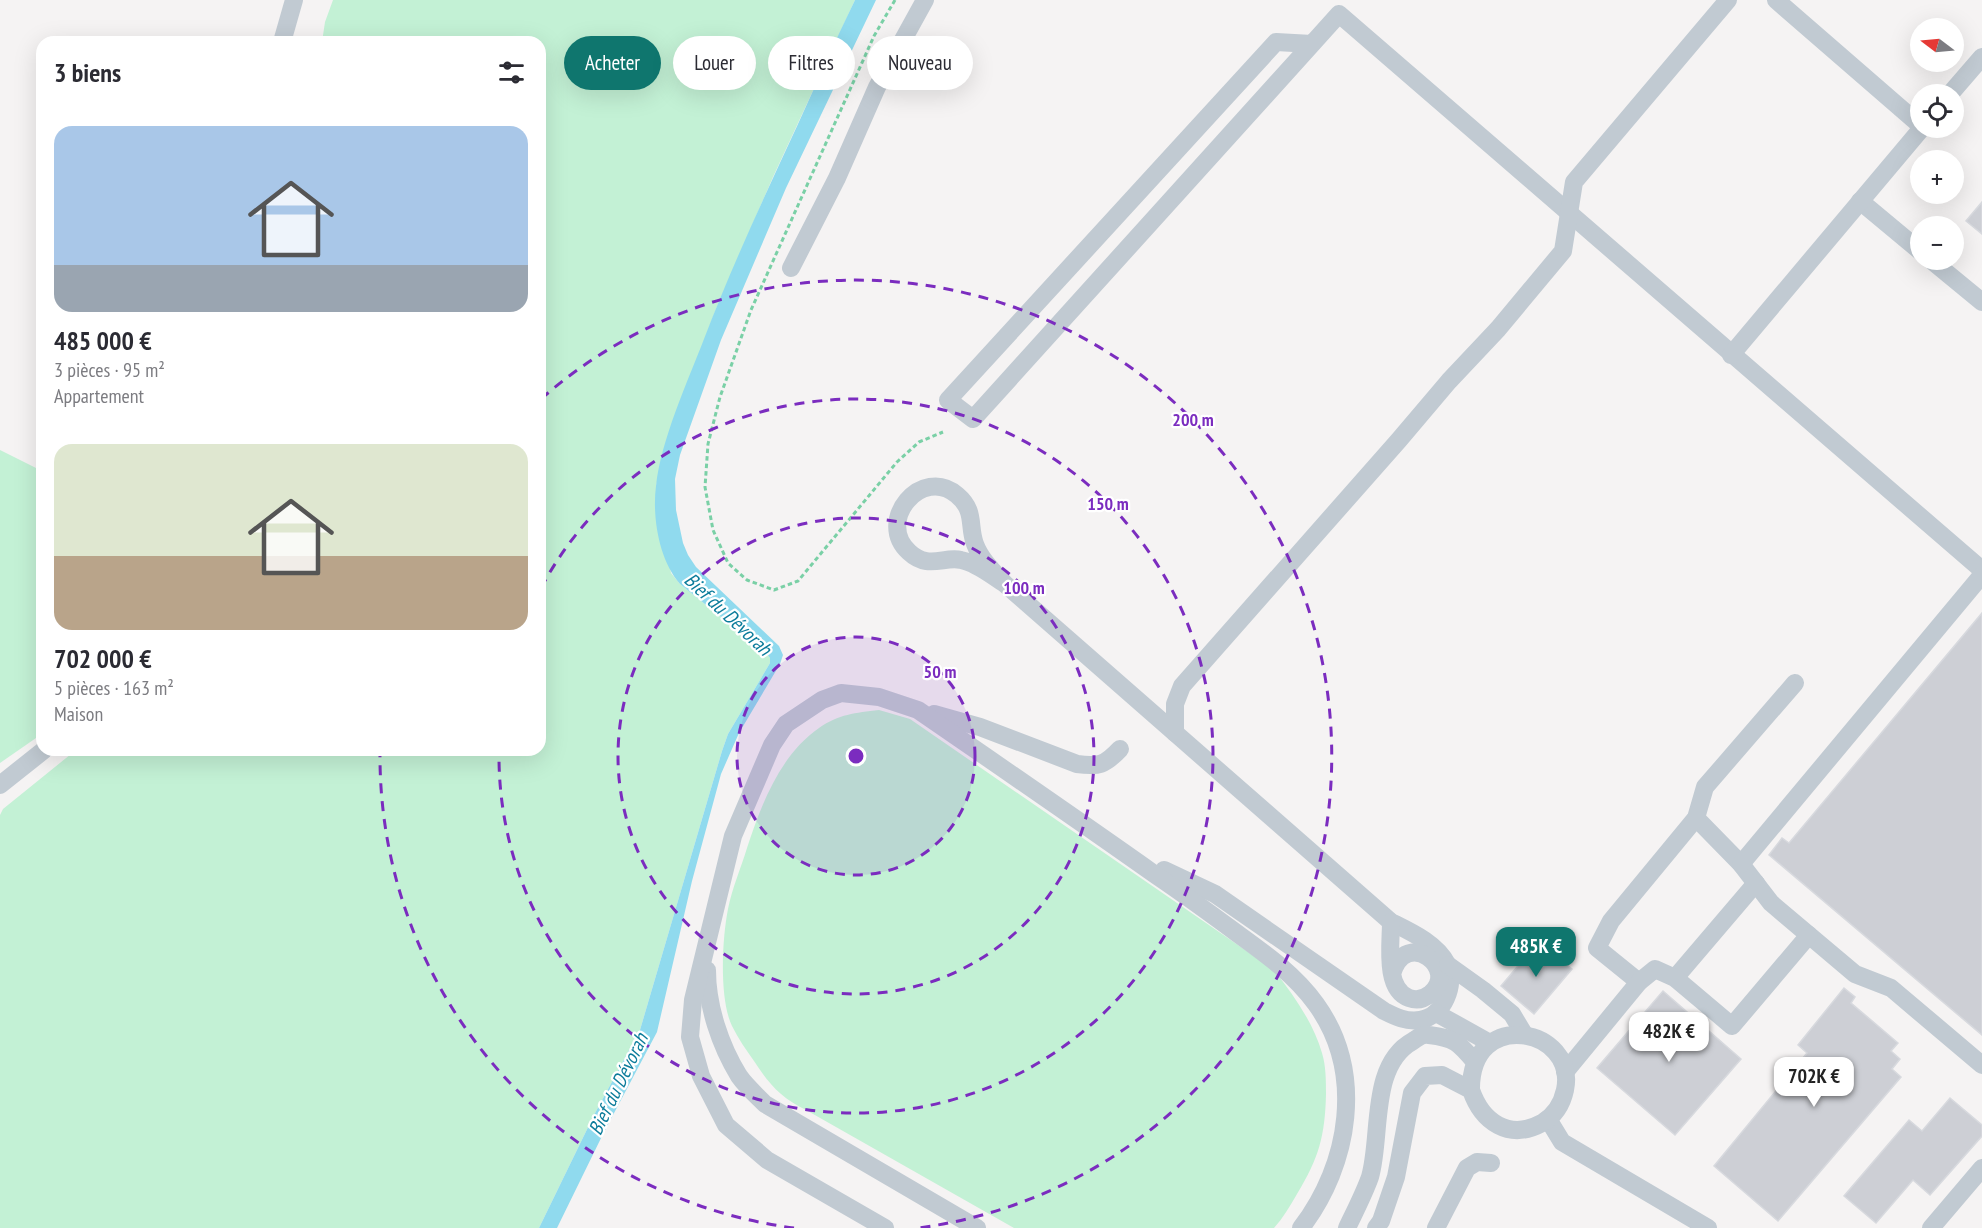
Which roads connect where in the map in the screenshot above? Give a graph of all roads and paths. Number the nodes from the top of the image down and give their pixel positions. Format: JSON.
{"nodes":[{"id":1,"x":294,"y":0,"type":"edge"},
{"id":2,"x":895,"y":0,"type":"edge"},
{"id":3,"x":925,"y":0,"type":"edge"},
{"id":4,"x":1728,"y":0,"type":"edge"},
{"id":5,"x":1776,"y":0,"type":"edge"},
{"id":6,"x":284,"y":36,"type":"edge"},
{"id":7,"x":1312,"y":44,"type":"junction"},
{"id":8,"x":1982,"y":57,"type":"edge"},
{"id":9,"x":1959,"y":84,"type":"edge"},
{"id":10,"x":1910,"y":116,"type":"edge"},
{"id":11,"x":1911,"y":138,"type":"edge"},
{"id":12,"x":1860,"y":201,"type":"junction"},
{"id":13,"x":1569,"y":214,"type":"junction"},
{"id":14,"x":1910,"y":243,"type":"edge"},
{"id":15,"x":791,"y":268,"type":"dead end"},
{"id":16,"x":1943,"y":270,"type":"edge"},
{"id":17,"x":1982,"y":302,"type":"edge"},
{"id":18,"x":1731,"y":355,"type":"junction"},
{"id":19,"x":943,"y":432,"type":"dead end"},
{"id":20,"x":1982,"y":570,"type":"edge"},
{"id":21,"x":1982,"y":575,"type":"edge"},
{"id":22,"x":1005,"y":584,"type":"junction"},
{"id":23,"x":1795,"y":682,"type":"dead end"},
{"id":24,"x":918,"y":710,"type":"junction"},
{"id":25,"x":1175,"y":733,"type":"junction"},
{"id":26,"x":1120,"y":750,"type":"dead end"},
{"id":27,"x":36,"y":756,"type":"edge"},
{"id":28,"x":0,"y":785,"type":"edge"},
{"id":29,"x":1696,"y":818,"type":"junction"},
{"id":30,"x":1121,"y":851,"type":"junction"},
{"id":31,"x":1741,"y":864,"type":"junction"},
{"id":32,"x":1756,"y":883,"type":"junction"},
{"id":33,"x":1391,"y":922,"type":"junction"},
{"id":34,"x":1809,"y":935,"type":"junction"},
{"id":35,"x":708,"y":941,"type":"junction"},
{"id":36,"x":1448,"y":965,"type":"junction"},
{"id":37,"x":1392,"y":974,"type":"dead end"},
{"id":38,"x":1675,"y":978,"type":"junction"},
{"id":39,"x":1639,"y":982,"type":"junction"},
{"id":40,"x":1436,"y":1013,"type":"junction"},
{"id":41,"x":1524,"y":1034,"type":"junction"},
{"id":42,"x":1490,"y":1043,"type":"junction"},
{"id":43,"x":1475,"y":1062,"type":"junction"},
{"id":44,"x":1982,"y":1065,"type":"edge"},
{"id":45,"x":1565,"y":1072,"type":"junction"},
{"id":46,"x":1471,"y":1090,"type":"junction"},
{"id":47,"x":1548,"y":1119,"type":"junction"},
{"id":48,"x":1491,"y":1163,"type":"dead end"},
{"id":49,"x":1982,"y":1168,"type":"edge"},
{"id":50,"x":885,"y":1228,"type":"edge"},
{"id":51,"x":977,"y":1228,"type":"edge"},
{"id":52,"x":1301,"y":1228,"type":"edge"},
{"id":53,"x":1347,"y":1228,"type":"edge"},
{"id":54,"x":1376,"y":1228,"type":"edge"},
{"id":55,"x":1436,"y":1228,"type":"edge"},
{"id":56,"x":1708,"y":1228,"type":"edge"},
{"id":57,"x":1931,"y":1228,"type":"edge"}],
"edges":[{"from":1,"to":6,"type":"street"},
{"from":2,"to":19,"type":"path"},
{"from":3,"to":15,"type":"street"},
{"from":4,"to":13,"type":"street"},
{"from":5,"to":10,"type":"street"},
{"from":7,"to":7,"type":"street"},
{"from":7,"to":13,"type":"street"},
{"from":8,"to":9,"type":"street"},
{"from":11,"to":12,"type":"street"},
{"from":12,"to":14,"type":"street"},
{"from":12,"to":18,"type":"street"},
{"from":13,"to":18,"type":"street"},
{"from":13,"to":25,"type":"street"},
{"from":16,"to":17,"type":"street"},
{"from":18,"to":20,"type":"street"},
{"from":21,"to":31,"type":"street"},
{"from":22,"to":22,"type":"street"},
{"from":22,"to":25,"type":"street"},
{"from":23,"to":29,"type":"street"},
{"from":24,"to":26,"type":"street"},
{"from":24,"to":30,"type":"street"},
{"from":24,"to":35,"type":"street"},
{"from":25,"to":33,"type":"street"},
{"from":27,"to":28,"type":"street"},
{"from":29,"to":31,"type":"street"},
{"from":29,"to":39,"type":"street"},
{"from":30,"to":40,"type":"street"},
{"from":30,"to":52,"type":"street"},
{"from":31,"to":32,"type":"street"},
{"from":32,"to":34,"type":"street"},
{"from":32,"to":38,"type":"street"},
{"from":33,"to":36,"type":"street"},
{"from":33,"to":37,"type":"street"},
{"from":34,"to":38,"type":"street"},
{"from":34,"to":44,"type":"street"},
{"from":35,"to":50,"type":"street"},
{"from":35,"to":51,"type":"street"},
{"from":36,"to":40,"type":"street"},
{"from":36,"to":41,"type":"street"},
{"from":38,"to":39,"type":"street"},
{"from":39,"to":45,"type":"street"},
{"from":40,"to":42,"type":"street"},
{"from":41,"to":42,"type":"street"},
{"from":41,"to":45,"type":"street"},
{"from":42,"to":43,"type":"street"},
{"from":43,"to":46,"type":"street"},
{"from":43,"to":53,"type":"street"},
{"from":45,"to":47,"type":"street"},
{"from":46,"to":47,"type":"street"},
{"from":46,"to":54,"type":"street"},
{"from":47,"to":56,"type":"street"},
{"from":48,"to":55,"type":"street"},
{"from":49,"to":57,"type":"street"}]}
